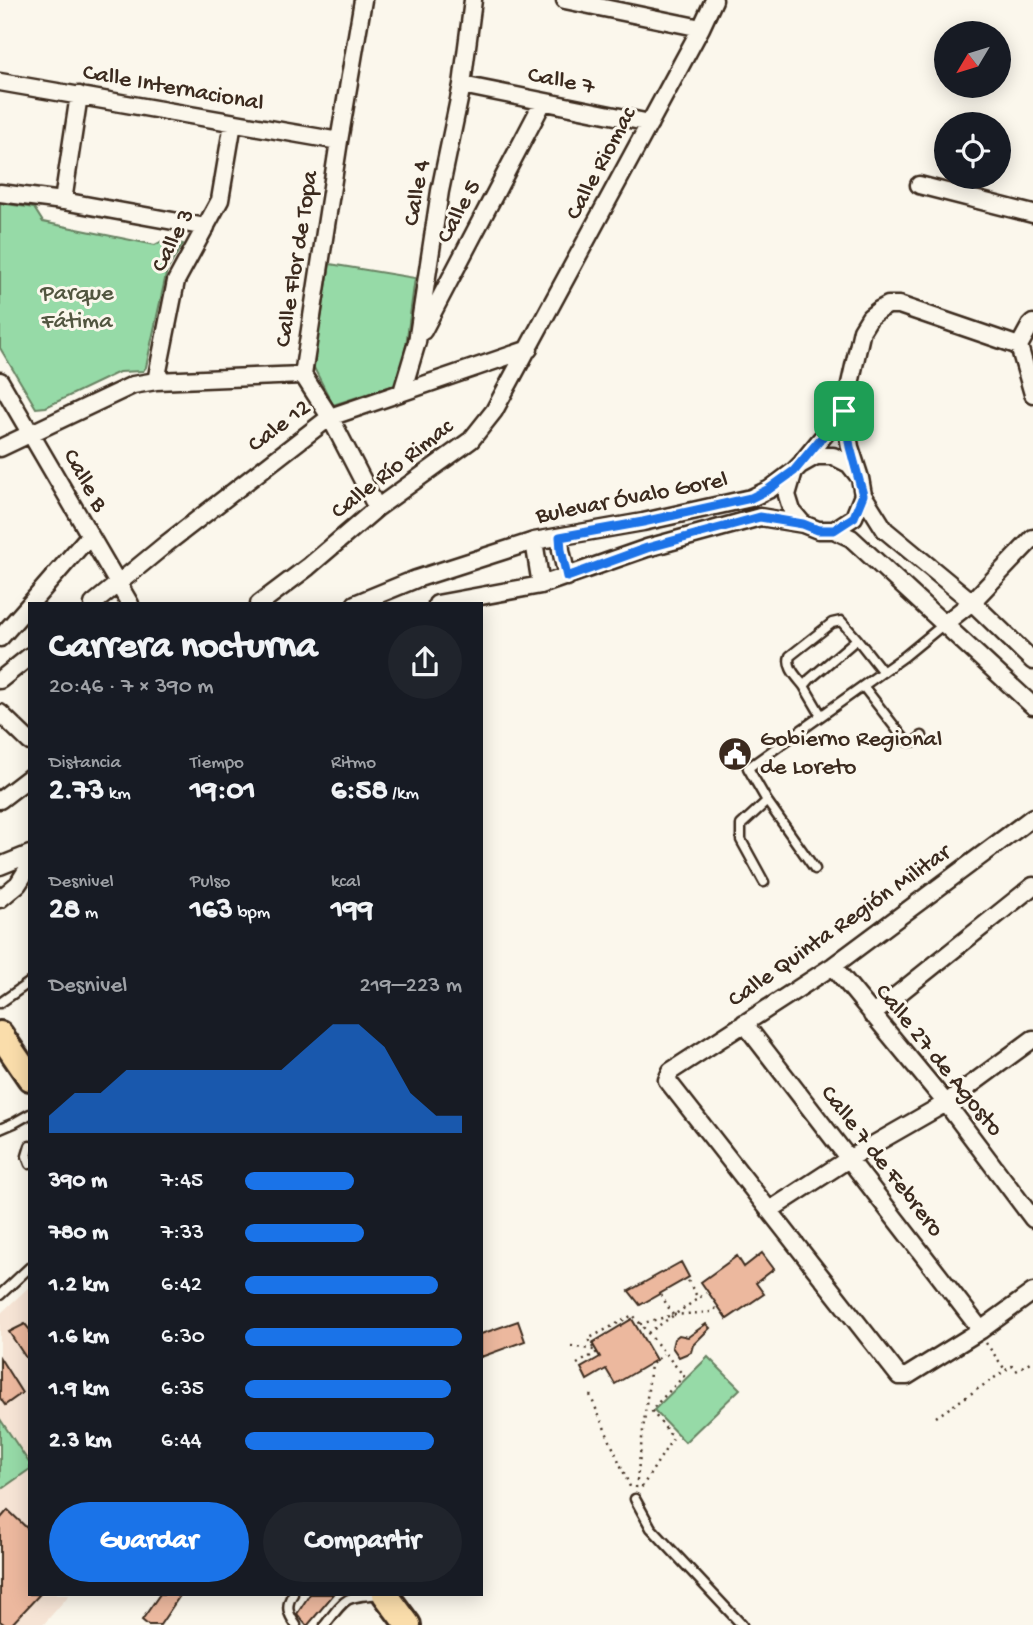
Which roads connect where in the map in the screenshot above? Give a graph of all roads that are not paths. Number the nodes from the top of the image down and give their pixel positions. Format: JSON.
{"nodes":[{"id":1,"x":363,"y":0,"type":"edge"},
{"id":2,"x":473,"y":0,"type":"edge"},
{"id":3,"x":565,"y":0,"type":"edge"},
{"id":4,"x":714,"y":0,"type":"edge"},
{"id":5,"x":701,"y":28,"type":"junction"},
{"id":6,"x":0,"y":82,"type":"edge"},
{"id":7,"x":462,"y":85,"type":"junction"},
{"id":8,"x":79,"y":95,"type":"junction"},
{"id":9,"x":543,"y":102,"type":"junction"},
{"id":10,"x":233,"y":123,"type":"junction"},
{"id":11,"x":650,"y":123,"type":"junction"},
{"id":12,"x":339,"y":141,"type":"junction"},
{"id":13,"x":919,"y":184,"type":"dead end"},
{"id":14,"x":0,"y":192,"type":"edge"},
{"id":15,"x":63,"y":201,"type":"junction"},
{"id":16,"x":1033,"y":214,"type":"edge"},
{"id":17,"x":206,"y":227,"type":"junction"},
{"id":18,"x":1033,"y":323,"type":"edge"},
{"id":19,"x":417,"y":342,"type":"junction"},
{"id":20,"x":1019,"y":346,"type":"junction"},
{"id":21,"x":528,"y":349,"type":"junction"},
{"id":22,"x":303,"y":375,"type":"junction"},
{"id":23,"x":0,"y":381,"type":"edge"},
{"id":24,"x":156,"y":381,"type":"junction"},
{"id":25,"x":402,"y":392,"type":"junction"},
{"id":26,"x":1033,"y":394,"type":"edge"},
{"id":27,"x":844,"y":411,"type":"junction"},
{"id":28,"x":330,"y":417,"type":"junction"},
{"id":29,"x":32,"y":434,"type":"junction"},
{"id":30,"x":0,"y":448,"type":"edge"},
{"id":31,"x":797,"y":468,"type":"junction"},
{"id":32,"x":860,"y":478,"type":"junction"},
{"id":33,"x":863,"y":495,"type":"junction"},
{"id":34,"x":377,"y":509,"type":"junction"},
{"id":35,"x":803,"y":524,"type":"junction"},
{"id":36,"x":834,"y":530,"type":"junction"},
{"id":37,"x":89,"y":537,"type":"junction"},
{"id":38,"x":560,"y":537,"type":"junction"},
{"id":39,"x":534,"y":541,"type":"junction"},
{"id":40,"x":1031,"y":543,"type":"edge"},
{"id":41,"x":567,"y":577,"type":"junction"},
{"id":42,"x":118,"y":584,"type":"junction"},
{"id":43,"x":541,"y":585,"type":"junction"},
{"id":44,"x":32,"y":602,"type":"edge"},
{"id":45,"x":96,"y":602,"type":"edge"},
{"id":46,"x":129,"y":602,"type":"edge"},
{"id":47,"x":262,"y":602,"type":"edge"},
{"id":48,"x":360,"y":602,"type":"edge"},
{"id":49,"x":448,"y":602,"type":"edge"},
{"id":50,"x":972,"y":602,"type":"junction"},
{"id":51,"x":28,"y":606,"type":"edge"},
{"id":52,"x":944,"y":624,"type":"junction"},
{"id":53,"x":0,"y":638,"type":"edge"},
{"id":54,"x":857,"y":639,"type":"junction"},
{"id":55,"x":28,"y":658,"type":"edge"},
{"id":56,"x":1033,"y":661,"type":"edge"},
{"id":57,"x":883,"y":672,"type":"junction"},
{"id":58,"x":0,"y":680,"type":"edge"},
{"id":59,"x":804,"y":686,"type":"junction"},
{"id":60,"x":863,"y":686,"type":"junction"},
{"id":61,"x":1033,"y":706,"type":"edge"},
{"id":62,"x":0,"y":713,"type":"edge"},
{"id":63,"x":821,"y":715,"type":"junction"},
{"id":64,"x":922,"y":736,"type":"dead end"},
{"id":65,"x":28,"y":740,"type":"edge"},
{"id":66,"x":28,"y":779,"type":"edge"},
{"id":67,"x":0,"y":800,"type":"edge"},
{"id":68,"x":767,"y":801,"type":"junction"},
{"id":69,"x":1033,"y":817,"type":"edge"},
{"id":70,"x":28,"y":855,"type":"edge"},
{"id":71,"x":0,"y":866,"type":"edge"},
{"id":72,"x":28,"y":868,"type":"edge"},
{"id":73,"x":815,"y":869,"type":"dead end"},
{"id":74,"x":764,"y":882,"type":"dead end"},
{"id":75,"x":1033,"y":886,"type":"edge"},
{"id":76,"x":0,"y":899,"type":"edge"},
{"id":77,"x":833,"y":966,"type":"junction"},
{"id":78,"x":28,"y":983,"type":"edge"},
{"id":79,"x":0,"y":1003,"type":"edge"},
{"id":80,"x":872,"y":1015,"type":"junction"},
{"id":81,"x":744,"y":1023,"type":"junction"},
{"id":82,"x":0,"y":1034,"type":"edge"},
{"id":83,"x":1033,"y":1039,"type":"edge"},
{"id":84,"x":28,"y":1075,"type":"edge"},
{"id":85,"x":946,"y":1103,"type":"junction"},
{"id":86,"x":28,"y":1115,"type":"edge"},
{"id":87,"x":0,"y":1129,"type":"edge"},
{"id":88,"x":850,"y":1158,"type":"junction"},
{"id":89,"x":770,"y":1210,"type":"junction"},
{"id":90,"x":1033,"y":1218,"type":"edge"},
{"id":91,"x":28,"y":1269,"type":"edge"},
{"id":92,"x":1033,"y":1292,"type":"edge"},
{"id":93,"x":0,"y":1295,"type":"edge"},
{"id":94,"x":979,"y":1331,"type":"junction"},
{"id":95,"x":635,"y":1499,"type":"road end"},
{"id":96,"x":292,"y":1596,"type":"edge"},
{"id":97,"x":362,"y":1596,"type":"edge"},
{"id":98,"x":386,"y":1596,"type":"edge"},
{"id":99,"x":296,"y":1625,"type":"edge"},
{"id":100,"x":325,"y":1625,"type":"edge"},
{"id":101,"x":408,"y":1625,"type":"edge"},
{"id":102,"x":742,"y":1625,"type":"edge"}],
"edges":[{"from":1,"to":12,"type":"street","name":"Calle Flor de Topa"},
{"from":2,"to":7,"type":"street","name":"Calle 4"},
{"from":3,"to":5,"type":"street"},
{"from":4,"to":5,"type":"street","name":"Calle Riomac"},
{"from":5,"to":11,"type":"street","name":"Calle Riomac"},
{"from":6,"to":8,"type":"street","name":"Calle Internacional"},
{"from":7,"to":9,"type":"street","name":"Calle 7"},
{"from":7,"to":19,"type":"street","name":"Calle 4"},
{"from":8,"to":10,"type":"street","name":"Calle Internacional"},
{"from":8,"to":15,"type":"street"},
{"from":9,"to":11,"type":"street","name":"Calle 7"},
{"from":9,"to":19,"type":"street","name":"Calle 5"},
{"from":10,"to":12,"type":"street","name":"Calle Internacional"},
{"from":10,"to":17,"type":"street","name":"Calle 3"},
{"from":11,"to":21,"type":"street","name":"Calle Riomac"},
{"from":12,"to":22,"type":"street","name":"Calle Flor de Topa"},
{"from":13,"to":16,"type":"street"},
{"from":14,"to":15,"type":"street"},
{"from":15,"to":17,"type":"street"},
{"from":17,"to":24,"type":"street","name":"Calle 3"},
{"from":18,"to":20,"type":"street"},
{"from":19,"to":25,"type":"street","name":"Calle 4"},
{"from":20,"to":26,"type":"street"},
{"from":20,"to":27,"type":"street"},
{"from":21,"to":25,"type":"street","name":"Cale 12"},
{"from":21,"to":34,"type":"street","name":"Calle Río Rimac"},
{"from":22,"to":24,"type":"street"},
{"from":22,"to":28,"type":"street","name":"Calle Flor de Topa"},
{"from":23,"to":29,"type":"street","name":"Calle B"},
{"from":24,"to":29,"type":"street"},
{"from":25,"to":28,"type":"street","name":"Cale 12"},
{"from":27,"to":31,"type":"street"},
{"from":27,"to":32,"type":"street"},
{"from":28,"to":34,"type":"street","name":"Calle Flor de Topa"},
{"from":28,"to":42,"type":"street","name":"Cale 12"},
{"from":29,"to":30,"type":"street"},
{"from":29,"to":37,"type":"street","name":"Calle B"},
{"from":31,"to":32,"type":"street","name":"Bulevar Óvalo Gorel"},
{"from":31,"to":35,"type":"street"},
{"from":31,"to":38,"type":"street","name":"Bulevar Óvalo Gorel"},
{"from":32,"to":33,"type":"street"},
{"from":33,"to":36,"type":"street"},
{"from":33,"to":50,"type":"street"},
{"from":34,"to":47,"type":"street","name":"Calle Río Rimac"},
{"from":35,"to":36,"type":"street","name":"Bulevar Óvalo Gorel"},
{"from":35,"to":41,"type":"street","name":"Bulevar Óvalo Gorel"},
{"from":36,"to":52,"type":"street","name":"Bulevar Óvalo Gorel"},
{"from":37,"to":42,"type":"street","name":"Calle B"},
{"from":37,"to":44,"type":"street"},
{"from":38,"to":39,"type":"street","name":"Bulevar Óvalo Gorel"},
{"from":38,"to":41,"type":"street"},
{"from":39,"to":43,"type":"street"},
{"from":39,"to":48,"type":"street","name":"Bulevar Óvalo Gorel"},
{"from":40,"to":50,"type":"street"},
{"from":41,"to":43,"type":"street","name":"Bulevar Óvalo Gorel"},
{"from":42,"to":45,"type":"street","name":"Cale 12"},
{"from":42,"to":46,"type":"street","name":"Calle B"},
{"from":43,"to":49,"type":"street","name":"Bulevar Óvalo Gorel"},
{"from":50,"to":52,"type":"street"},
{"from":50,"to":56,"type":"street"},
{"from":51,"to":53,"type":"street"},
{"from":52,"to":57,"type":"lane"},
{"from":52,"to":61,"type":"street","name":"Bulevar Óvalo Gorel"},
{"from":54,"to":57,"type":"lane"},
{"from":54,"to":59,"type":"lane"},
{"from":54,"to":59,"type":"lane"},
{"from":55,"to":58,"type":"street"},
{"from":57,"to":60,"type":"lane"},
{"from":59,"to":63,"type":"lane"},
{"from":60,"to":63,"type":"lane"},
{"from":60,"to":64,"type":"lane"},
{"from":62,"to":65,"type":"street"},
{"from":63,"to":68,"type":"lane"},
{"from":66,"to":67,"type":"street"},
{"from":68,"to":73,"type":"lane"},
{"from":68,"to":74,"type":"lane"},
{"from":69,"to":77,"type":"street","name":"Calle Quinta Región Militar"},
{"from":70,"to":71,"type":"street"},
{"from":72,"to":76,"type":"street"},
{"from":75,"to":80,"type":"street"},
{"from":77,"to":80,"type":"street","name":"Calle 27 de Agosto"},
{"from":77,"to":81,"type":"street","name":"Calle Quinta Región Militar"},
{"from":78,"to":79,"type":"lane"},
{"from":80,"to":85,"type":"street","name":"Calle 27 de Agosto"},
{"from":81,"to":88,"type":"street","name":"Calle 7 de Febrero"},
{"from":81,"to":89,"type":"street","name":"Calle Quinta Región Militar"},
{"from":82,"to":84,"type":"main road"},
{"from":83,"to":85,"type":"street"},
{"from":85,"to":88,"type":"street"},
{"from":85,"to":90,"type":"street","name":"Calle 27 de Agosto"},
{"from":86,"to":87,"type":"lane"},
{"from":88,"to":89,"type":"street"},
{"from":88,"to":94,"type":"street","name":"Calle 7 de Febrero"},
{"from":89,"to":94,"type":"street"},
{"from":91,"to":93,"type":"lane"},
{"from":92,"to":94,"type":"street"},
{"from":95,"to":102,"type":"lane"},
{"from":96,"to":99,"type":"lane"},
{"from":97,"to":100,"type":"lane"},
{"from":98,"to":101,"type":"main road"}]}
